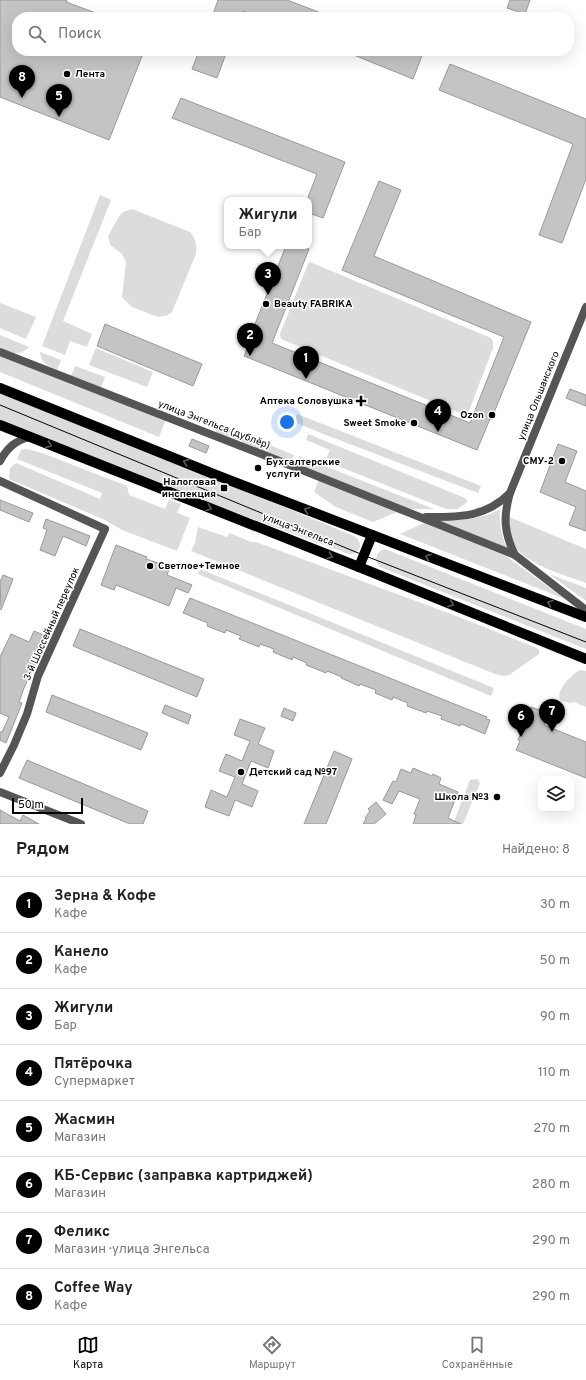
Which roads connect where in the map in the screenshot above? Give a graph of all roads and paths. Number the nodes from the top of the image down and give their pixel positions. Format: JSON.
{"nodes":[{"id":1,"x":586,"y":307,"type":"edge"},
{"id":2,"x":0,"y":352,"type":"edge"},
{"id":3,"x":0,"y":388,"type":"edge"},
{"id":4,"x":0,"y":425,"type":"edge"},
{"id":5,"x":29,"y":437,"type":"junction"},
{"id":6,"x":0,"y":461,"type":"edge"},
{"id":7,"x":0,"y":481,"type":"edge"},
{"id":8,"x":510,"y":493,"type":"junction"},
{"id":9,"x":420,"y":518,"type":"junction"},
{"id":10,"x":372,"y":535,"type":"junction"},
{"id":11,"x":516,"y":555,"type":"junction"},
{"id":12,"x":359,"y":567,"type":"junction"},
{"id":13,"x":586,"y":610,"type":"edge"},
{"id":14,"x":586,"y":617,"type":"edge"},
{"id":15,"x":586,"y":659,"type":"edge"},
{"id":16,"x":0,"y":773,"type":"edge"},
{"id":17,"x":0,"y":784,"type":"edge"},
{"id":18,"x":1,"y":793,"type":"edge"},
{"id":19,"x":81,"y":824,"type":"edge"}],
"edges":[{"from":1,"to":8,"type":"street","name":"улица Ольшанского"},
{"from":2,"to":9,"type":"street","name":"улица Энгельса (дублёр)"},
{"from":10,"to":3,"type":"main road","one_way":true},
{"from":4,"to":5,"type":"main road","name":"улица Энгельса"},
{"from":5,"to":6,"type":"street"},
{"from":5,"to":12,"type":"main road","name":"улица Энгельса","one_way":true},
{"from":7,"to":16,"type":"street","name":"3-й Шоссейный переулок"},
{"from":8,"to":9,"type":"street"},
{"from":8,"to":11,"type":"street","name":"улица Ольшанского"},
{"from":9,"to":11,"type":"street","name":"улица Энгельса (дублёр)"},
{"from":10,"to":12,"type":"main road"},
{"from":14,"to":10,"type":"main road","one_way":true},
{"from":11,"to":13,"type":"street"},
{"from":12,"to":15,"type":"main road","name":"улица Энгельса","one_way":true},
{"from":17,"to":18,"type":"street"},
{"from":18,"to":19,"type":"street"}]}
